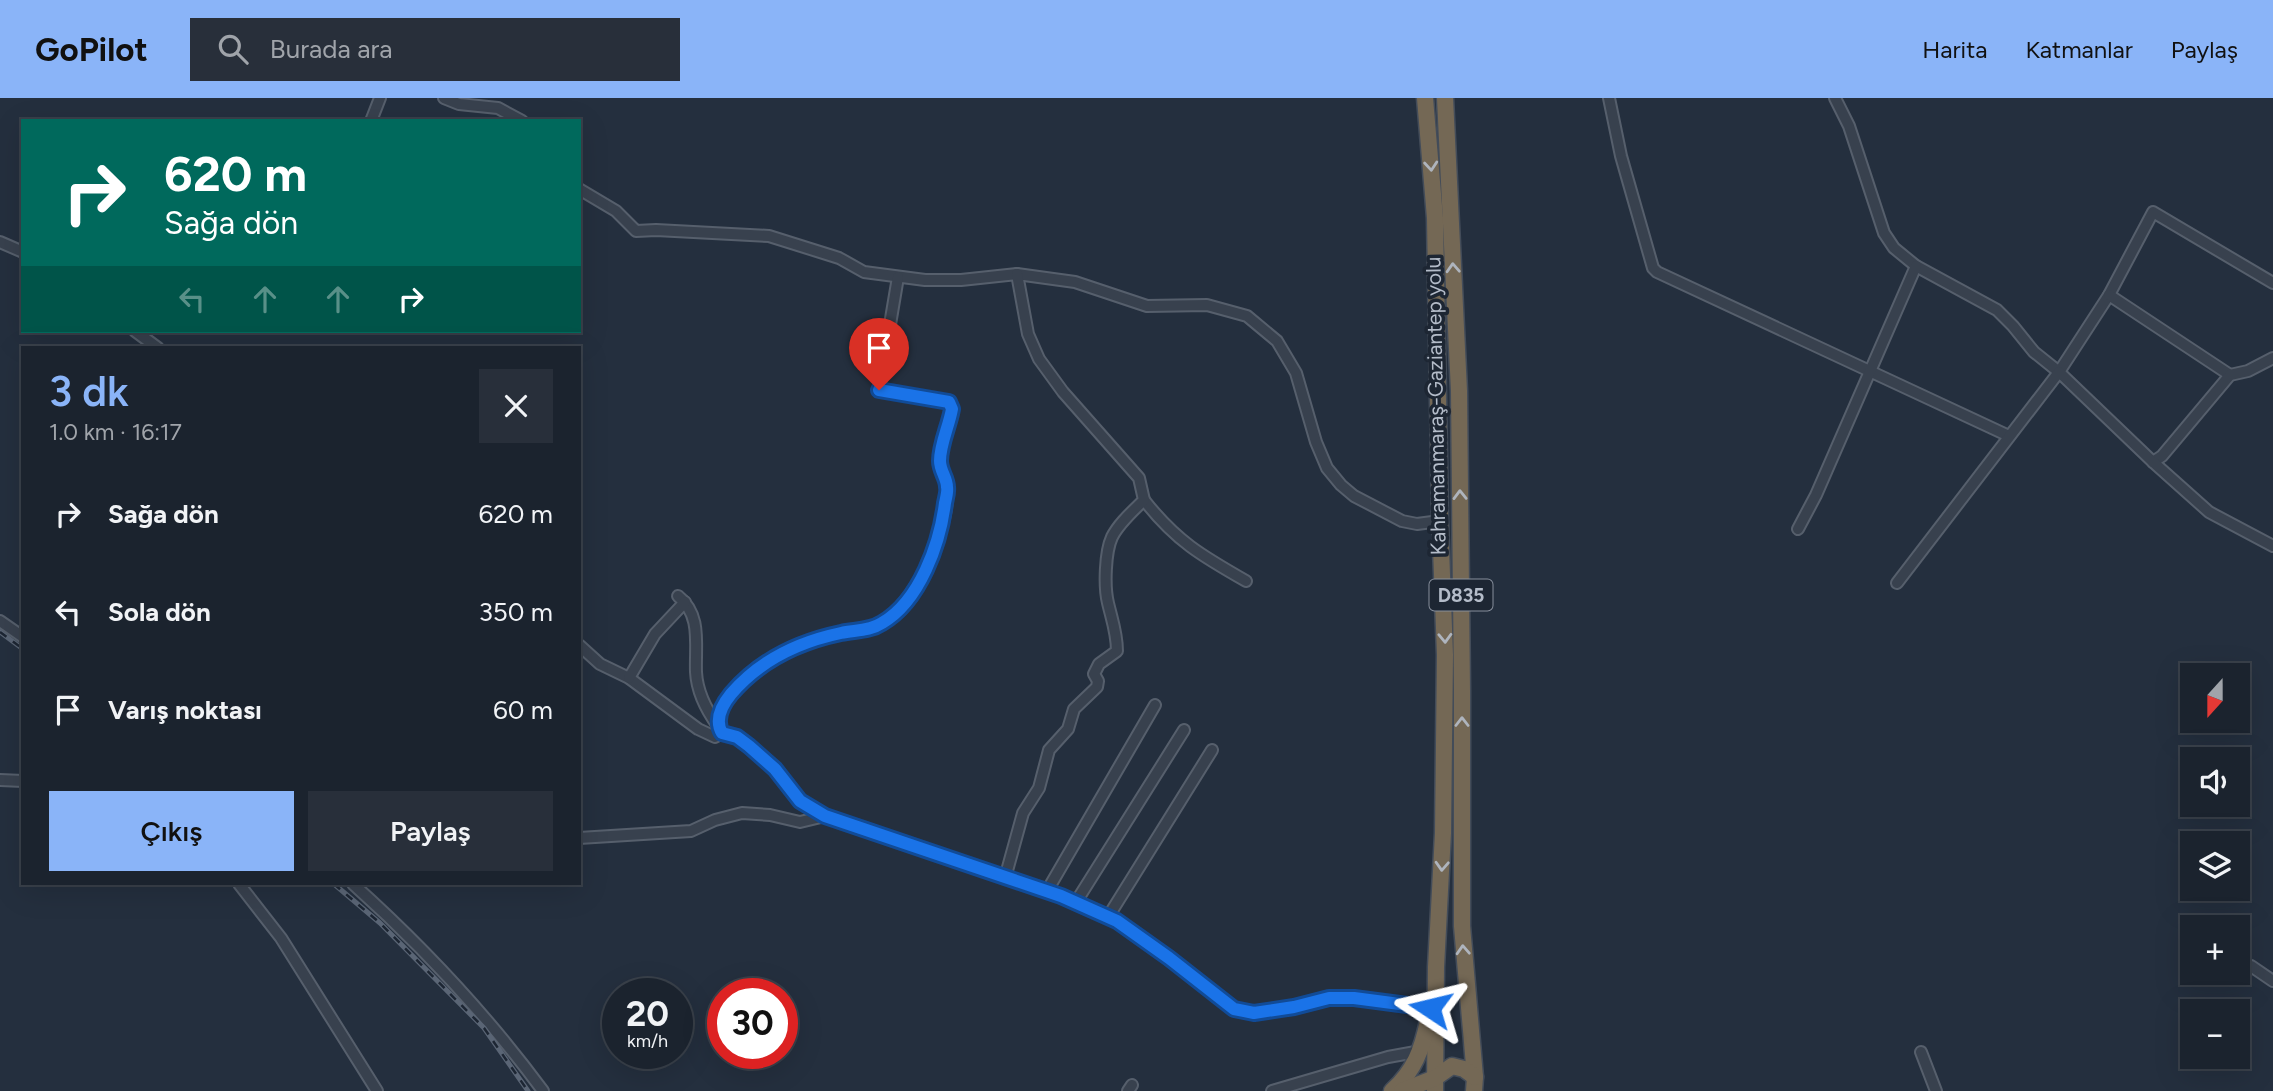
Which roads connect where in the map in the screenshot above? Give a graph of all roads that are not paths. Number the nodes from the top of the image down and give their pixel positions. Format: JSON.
{"nodes":[{"id":1,"x":380,"y":98,"type":"edge"},
{"id":2,"x":444,"y":98,"type":"edge"},
{"id":3,"x":1425,"y":98,"type":"edge"},
{"id":4,"x":1446,"y":98,"type":"edge"},
{"id":5,"x":1609,"y":98,"type":"edge"},
{"id":6,"x":1835,"y":98,"type":"edge"},
{"id":7,"x":372,"y":119,"type":"edge"},
{"id":8,"x":518,"y":119,"type":"edge"},
{"id":9,"x":581,"y":190,"type":"edge"},
{"id":10,"x":0,"y":243,"type":"edge"},
{"id":11,"x":21,"y":251,"type":"edge"},
{"id":12,"x":1916,"y":266,"type":"junction"},
{"id":13,"x":1017,"y":274,"type":"junction"},
{"id":14,"x":898,"y":277,"type":"junction"},
{"id":15,"x":2273,"y":283,"type":"edge"},
{"id":16,"x":2109,"y":295,"type":"junction"},
{"id":17,"x":138,"y":333,"type":"edge"},
{"id":18,"x":155,"y":346,"type":"edge"},
{"id":19,"x":2273,"y":358,"type":"edge"},
{"id":20,"x":1869,"y":372,"type":"junction"},
{"id":21,"x":2059,"y":372,"type":"junction"},
{"id":22,"x":2230,"y":375,"type":"junction"},
{"id":23,"x":2009,"y":436,"type":"junction"},
{"id":24,"x":2152,"y":462,"type":"junction"},
{"id":25,"x":1144,"y":500,"type":"junction"},
{"id":26,"x":1440,"y":521,"type":"junction"},
{"id":27,"x":1798,"y":529,"type":"dead end"},
{"id":28,"x":2273,"y":546,"type":"edge"},
{"id":29,"x":1246,"y":581,"type":"dead end"},
{"id":30,"x":1897,"y":583,"type":"dead end"},
{"id":31,"x":0,"y":621,"type":"edge"},
{"id":32,"x":21,"y":636,"type":"edge"},
{"id":33,"x":581,"y":647,"type":"edge"},
{"id":34,"x":629,"y":678,"type":"junction"},
{"id":35,"x":1155,"y":705,"type":"dead end"},
{"id":36,"x":720,"y":730,"type":"junction"},
{"id":37,"x":1184,"y":730,"type":"dead end"},
{"id":38,"x":1212,"y":750,"type":"dead end"},
{"id":39,"x":0,"y":780,"type":"edge"},
{"id":40,"x":21,"y":781,"type":"edge"},
{"id":41,"x":825,"y":816,"type":"junction"},
{"id":42,"x":581,"y":838,"type":"edge"},
{"id":43,"x":1005,"y":878,"type":"junction"},
{"id":44,"x":240,"y":885,"type":"edge"},
{"id":45,"x":354,"y":885,"type":"edge"},
{"id":46,"x":1047,"y":891,"type":"junction"},
{"id":47,"x":1076,"y":902,"type":"junction"},
{"id":48,"x":1108,"y":918,"type":"junction"},
{"id":49,"x":2251,"y":966,"type":"dead end"},
{"id":50,"x":1436,"y":967,"type":"junction"},
{"id":51,"x":2273,"y":981,"type":"edge"},
{"id":52,"x":1430,"y":1008,"type":"junction"},
{"id":53,"x":1421,"y":1051,"type":"junction"},
{"id":54,"x":1921,"y":1052,"type":"dead end"},
{"id":55,"x":1435,"y":1084,"type":"edge"},
{"id":56,"x":1475,"y":1084,"type":"edge"},
{"id":57,"x":377,"y":1091,"type":"edge"},
{"id":58,"x":543,"y":1091,"type":"edge"},
{"id":59,"x":1272,"y":1091,"type":"edge"},
{"id":60,"x":1392,"y":1091,"type":"edge"},
{"id":61,"x":1402,"y":1091,"type":"edge"},
{"id":62,"x":1936,"y":1091,"type":"edge"}],
"edges":[{"from":1,"to":7,"type":"street"},
{"from":2,"to":8,"type":"street"},
{"from":3,"to":26,"type":"highway","name":"Kahramanmaraş-Gaziantep yolu","number":"D835","one_way":true},
{"from":56,"to":4,"type":"highway","name":"Kahramanmaraş-Gaziantep yolu","number":"D835","one_way":true},
{"from":5,"to":20,"type":"street"},
{"from":6,"to":12,"type":"street"},
{"from":9,"to":14,"type":"street"},
{"from":10,"to":11,"type":"street"},
{"from":12,"to":20,"type":"street"},
{"from":12,"to":21,"type":"street"},
{"from":13,"to":14,"type":"street"},
{"from":13,"to":25,"type":"street"},
{"from":13,"to":26,"type":"street"},
{"from":14,"to":36,"type":"street"},
{"from":15,"to":16,"type":"street"},
{"from":16,"to":21,"type":"street"},
{"from":16,"to":22,"type":"street"},
{"from":17,"to":18,"type":"street"},
{"from":19,"to":22,"type":"street"},
{"from":20,"to":23,"type":"street"},
{"from":20,"to":27,"type":"street"},
{"from":21,"to":23,"type":"street"},
{"from":21,"to":24,"type":"street"},
{"from":22,"to":24,"type":"street"},
{"from":23,"to":30,"type":"street"},
{"from":24,"to":28,"type":"street"},
{"from":25,"to":29,"type":"street"},
{"from":25,"to":43,"type":"street"},
{"from":26,"to":50,"type":"highway","name":"Kahramanmaraş-Gaziantep yolu","number":"D835","one_way":true},
{"from":31,"to":32,"type":"street"},
{"from":33,"to":34,"type":"street"},
{"from":34,"to":36,"type":"street"},
{"from":34,"to":36,"type":"street"},
{"from":35,"to":46,"type":"street"},
{"from":36,"to":41,"type":"street"},
{"from":37,"to":47,"type":"street"},
{"from":38,"to":48,"type":"street"},
{"from":39,"to":40,"type":"street"},
{"from":41,"to":42,"type":"street"},
{"from":41,"to":43,"type":"street"},
{"from":43,"to":46,"type":"street"},
{"from":44,"to":57,"type":"street"},
{"from":45,"to":58,"type":"street"},
{"from":46,"to":47,"type":"street"},
{"from":47,"to":48,"type":"street"},
{"from":48,"to":52,"type":"street"},
{"from":49,"to":51,"type":"street"},
{"from":50,"to":52,"type":"highway"},
{"from":50,"to":55,"type":"highway","name":"Kahramanmaraş-Gaziantep yolu","number":"D835"},
{"from":52,"to":53,"type":"highway"},
{"from":53,"to":59,"type":"street"},
{"from":53,"to":60,"type":"highway"},
{"from":54,"to":62,"type":"street"},
{"from":55,"to":56,"type":"highway"},
{"from":55,"to":61,"type":"highway"}]}
